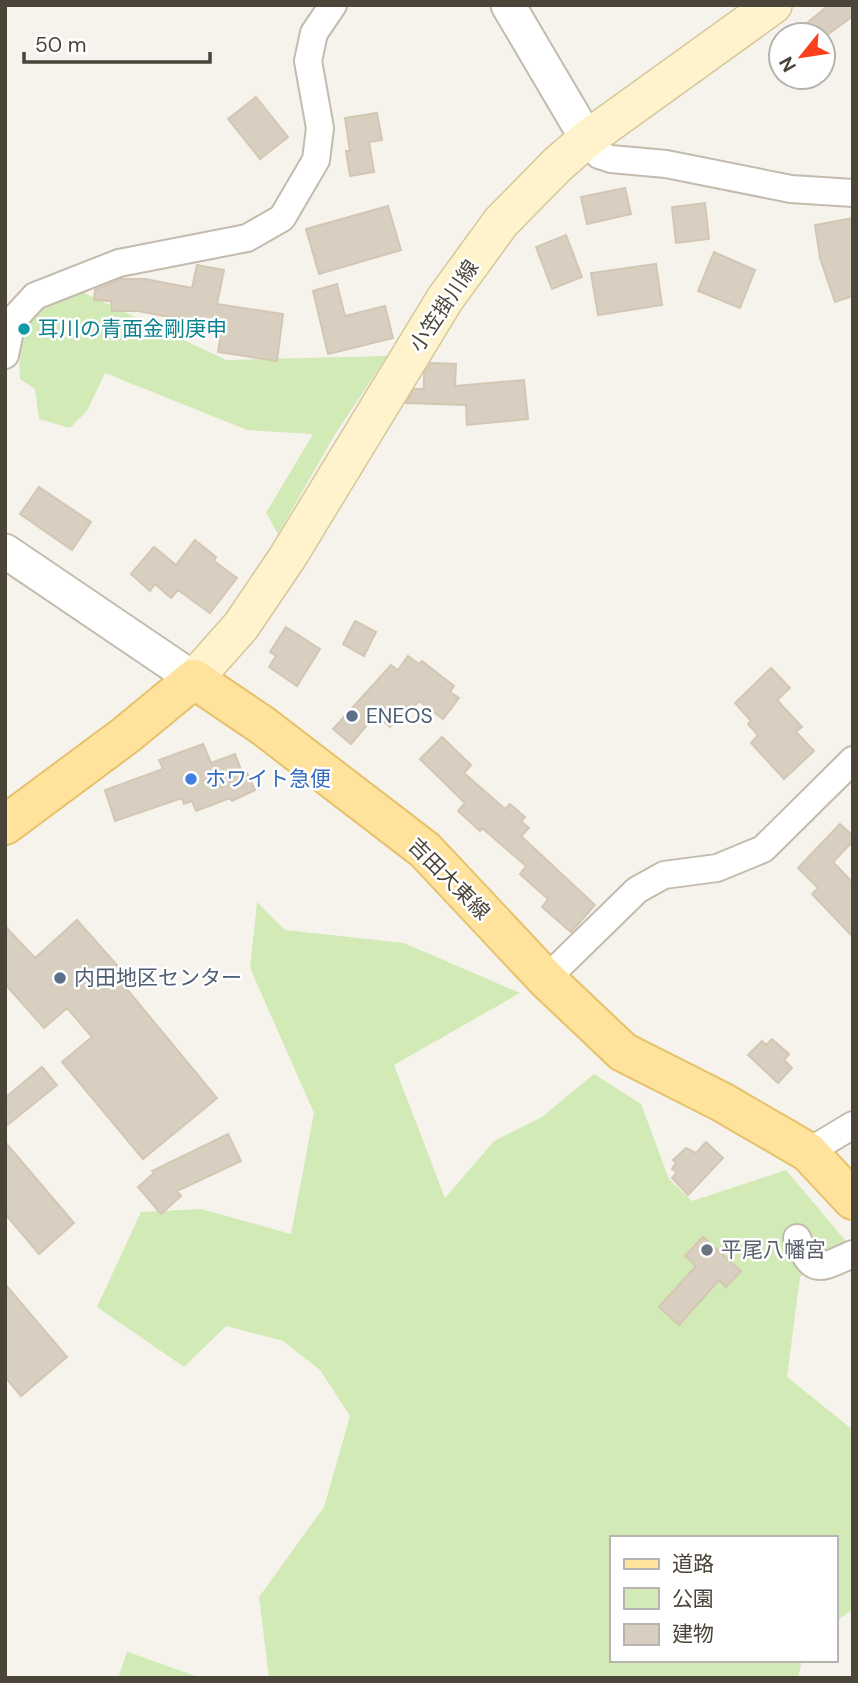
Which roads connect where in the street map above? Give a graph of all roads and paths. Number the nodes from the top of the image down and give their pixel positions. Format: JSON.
{"nodes":[{"id":1,"x":333,"y":5,"type":"edge"},
{"id":2,"x":508,"y":5,"type":"edge"},
{"id":3,"x":773,"y":5,"type":"edge"},
{"id":4,"x":587,"y":139,"type":"junction"},
{"id":5,"x":853,"y":193,"type":"edge"},
{"id":6,"x":5,"y":355,"type":"edge"},
{"id":7,"x":5,"y":551,"type":"edge"},
{"id":8,"x":194,"y":679,"type":"junction"},
{"id":9,"x":853,"y":760,"type":"edge"},
{"id":10,"x":5,"y":825,"type":"edge"},
{"id":11,"x":546,"y":979,"type":"junction"},
{"id":12,"x":853,"y":1125,"type":"edge"},
{"id":13,"x":808,"y":1152,"type":"junction"},
{"id":14,"x":853,"y":1200,"type":"edge"},
{"id":15,"x":797,"y":1238,"type":"dead end"},
{"id":16,"x":853,"y":1254,"type":"edge"}],
"edges":[{"from":1,"to":6,"type":"street"},
{"from":2,"to":4,"type":"street"},
{"from":3,"to":4,"type":"main road","name":"小笠掛川線"},
{"from":4,"to":5,"type":"street"},
{"from":4,"to":8,"type":"main road","name":"小笠掛川線"},
{"from":7,"to":8,"type":"street"},
{"from":8,"to":10,"type":"main road"},
{"from":8,"to":11,"type":"main road","name":"吉田大東線"},
{"from":9,"to":11,"type":"street"},
{"from":11,"to":13,"type":"main road","name":"吉田大東線"},
{"from":12,"to":13,"type":"street"},
{"from":13,"to":14,"type":"main road","name":"吉田大東線"},
{"from":15,"to":16,"type":"street"}]}
